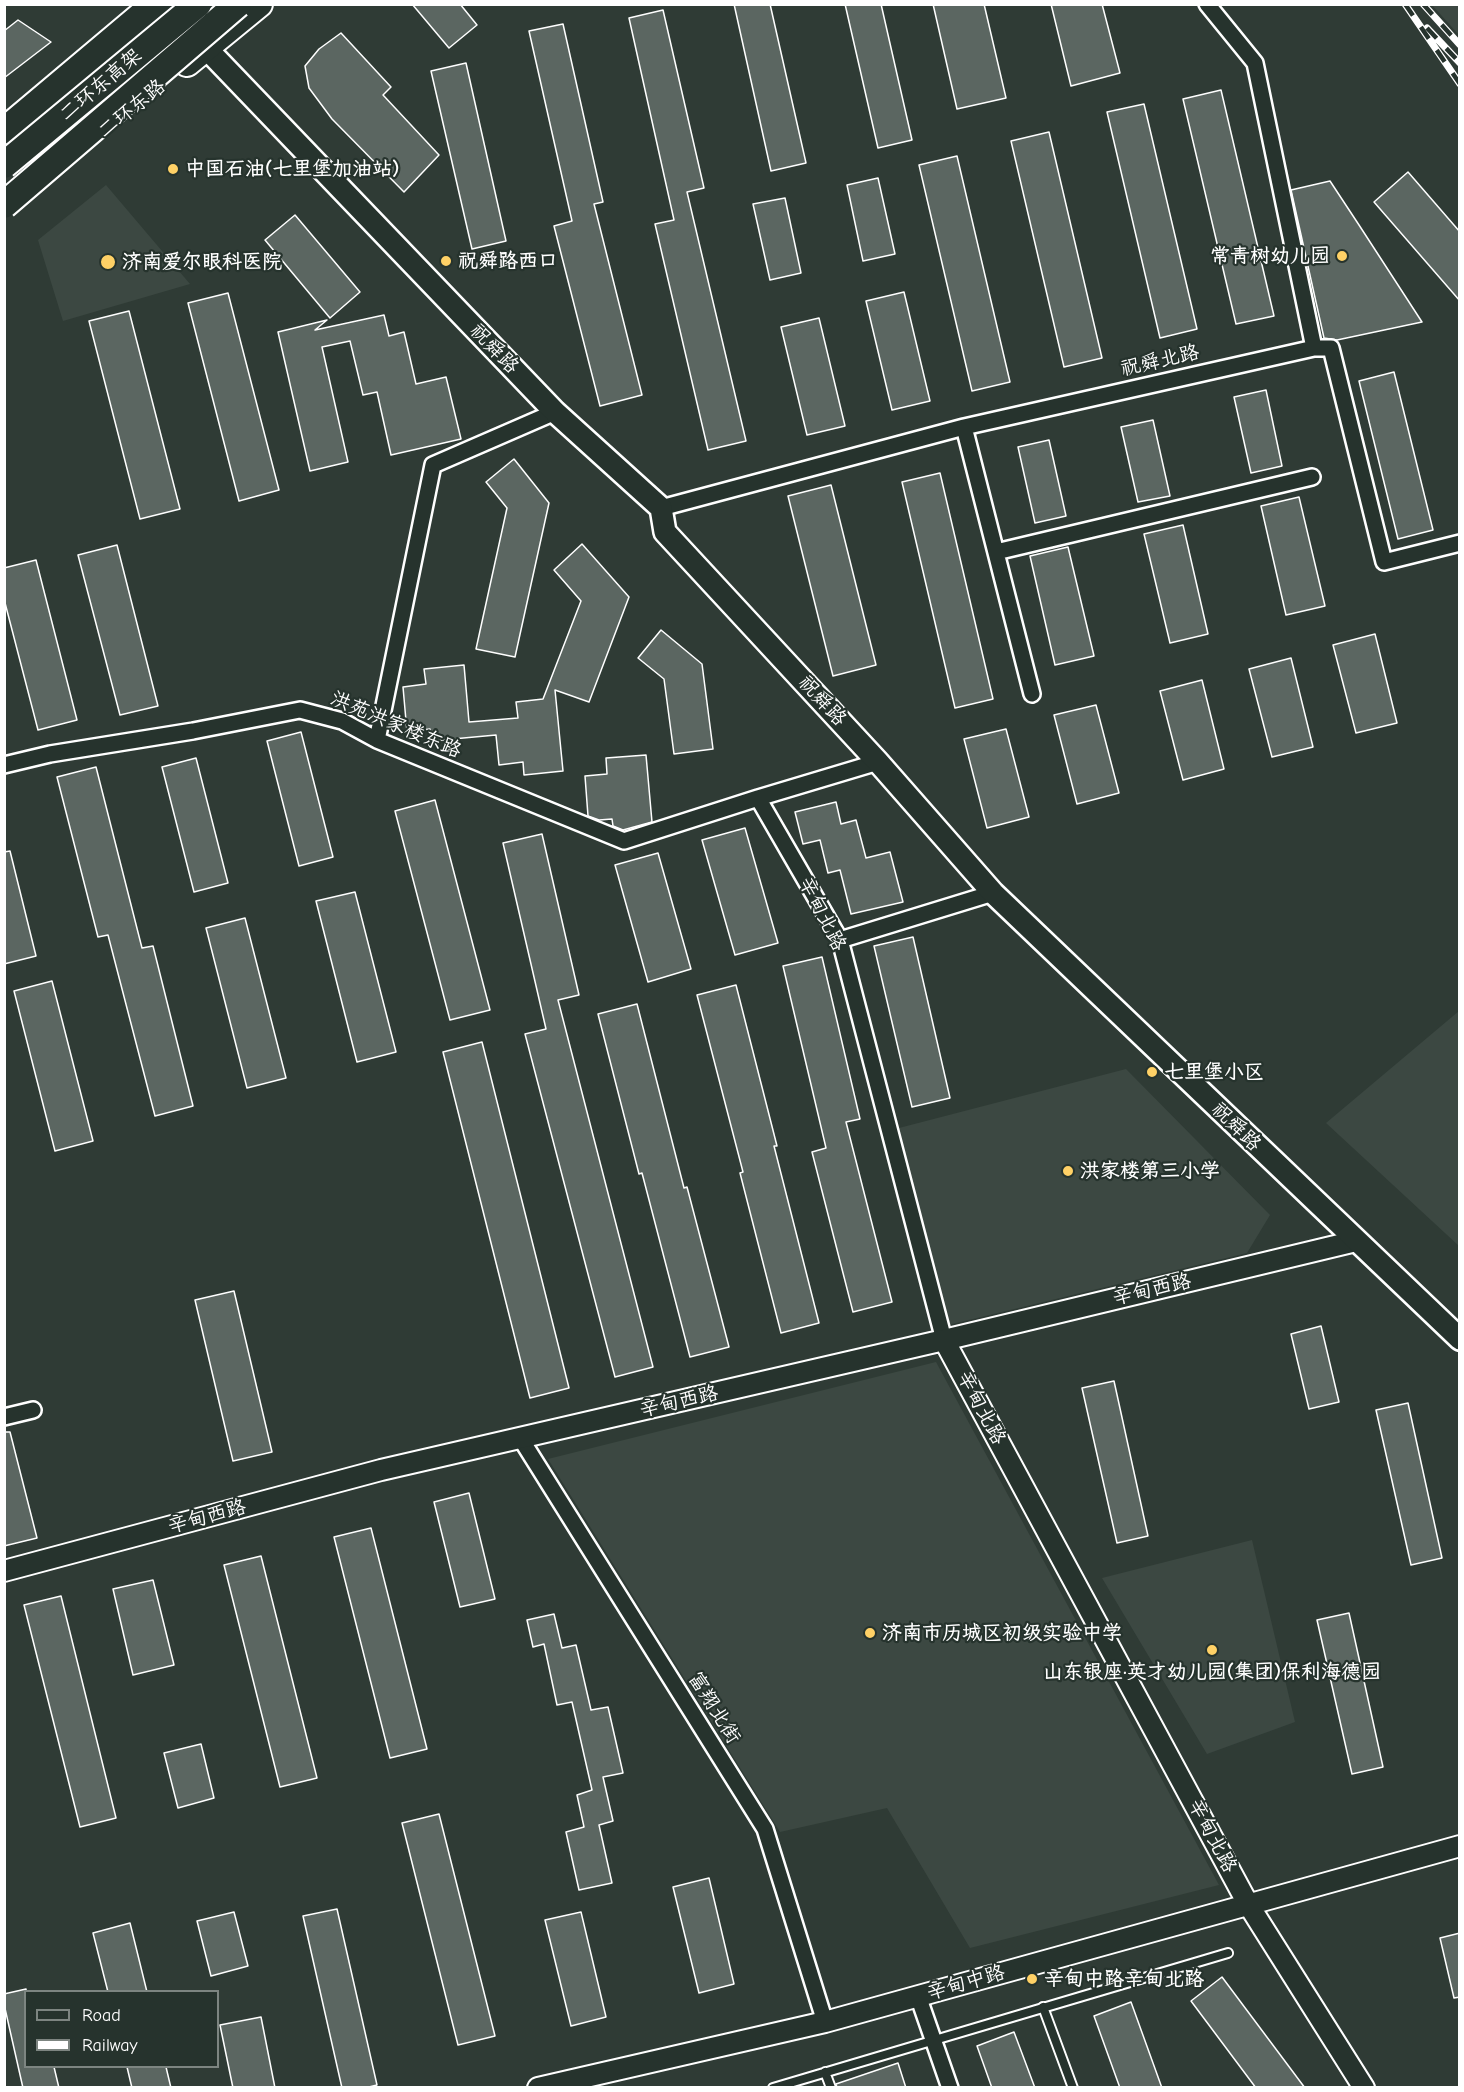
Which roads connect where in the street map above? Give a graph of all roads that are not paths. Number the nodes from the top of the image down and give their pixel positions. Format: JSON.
{"nodes":[{"id":1,"x":156,"y":4,"type":"edge"},
{"id":2,"x":168,"y":4,"type":"edge"},
{"id":3,"x":198,"y":4,"type":"edge"},
{"id":4,"x":238,"y":4,"type":"edge"},
{"id":5,"x":259,"y":4,"type":"edge"},
{"id":6,"x":1207,"y":4,"type":"edge"},
{"id":7,"x":206,"y":48,"type":"junction"},
{"id":8,"x":4,"y":131,"type":"edge"},
{"id":9,"x":4,"y":165,"type":"edge"},
{"id":10,"x":4,"y":205,"type":"edge"},
{"id":11,"x":4,"y":214,"type":"edge"},
{"id":12,"x":1314,"y":348,"type":"junction"},
{"id":13,"x":555,"y":412,"type":"junction"},
{"id":14,"x":964,"y":427,"type":"junction"},
{"id":15,"x":1312,"y":477,"type":"dead end"},
{"id":16,"x":661,"y":508,"type":"junction"},
{"id":17,"x":1460,"y":543,"type":"edge"},
{"id":18,"x":996,"y":552,"type":"junction"},
{"id":19,"x":1032,"y":694,"type":"dead end"},
{"id":20,"x":377,"y":740,"type":"junction"},
{"id":21,"x":878,"y":762,"type":"junction"},
{"id":22,"x":4,"y":765,"type":"edge"},
{"id":23,"x":758,"y":798,"type":"junction"},
{"id":24,"x":993,"y":893,"type":"junction"},
{"id":25,"x":840,"y":940,"type":"junction"},
{"id":26,"x":1356,"y":1241,"type":"junction"},
{"id":27,"x":1460,"y":1339,"type":"edge"},
{"id":28,"x":944,"y":1340,"type":"junction"},
{"id":29,"x":33,"y":1410,"type":"dead end"},
{"id":30,"x":4,"y":1418,"type":"edge"},
{"id":31,"x":521,"y":1438,"type":"junction"},
{"id":32,"x":4,"y":1571,"type":"edge"},
{"id":33,"x":1460,"y":1846,"type":"edge"},
{"id":34,"x":1248,"y":1904,"type":"junction"},
{"id":35,"x":1228,"y":1953,"type":"dead end"},
{"id":36,"x":918,"y":1996,"type":"junction"},
{"id":37,"x":1043,"y":2007,"type":"junction"},
{"id":38,"x":825,"y":2022,"type":"junction"},
{"id":39,"x":934,"y":2040,"type":"junction"},
{"id":40,"x":825,"y":2072,"type":"junction"},
{"id":41,"x":538,"y":2088,"type":"edge"},
{"id":42,"x":773,"y":2088,"type":"edge"},
{"id":43,"x":831,"y":2088,"type":"edge"},
{"id":44,"x":950,"y":2088,"type":"edge"},
{"id":45,"x":1073,"y":2088,"type":"edge"},
{"id":46,"x":1364,"y":2088,"type":"edge"}],
"edges":[{"from":1,"to":8,"type":"highway"},
{"from":2,"to":7,"type":"main road","name":"祝舜路"},
{"from":3,"to":9,"type":"highway","name":"二环东高架","bridge":true},
{"from":4,"to":10,"type":"highway","name":"二环东高架","bridge":true},
{"from":5,"to":7,"type":"highway","name":"二环东路"},
{"from":6,"to":12,"type":"street"},
{"from":7,"to":11,"type":"highway","name":"二环东路"},
{"from":7,"to":13,"type":"main road","name":"祝舜路"},
{"from":12,"to":14,"type":"street","name":"祝舜北路"},
{"from":12,"to":17,"type":"street"},
{"from":13,"to":16,"type":"main road","name":"祝舜路"},
{"from":13,"to":20,"type":"street"},
{"from":14,"to":16,"type":"street","name":"祝舜北路"},
{"from":14,"to":18,"type":"street"},
{"from":15,"to":18,"type":"street"},
{"from":16,"to":21,"type":"main road","name":"祝舜路"},
{"from":18,"to":19,"type":"street"},
{"from":20,"to":22,"type":"street","name":"洪苑洪家楼东路"},
{"from":20,"to":23,"type":"street","name":"洪苑洪家楼东路"},
{"from":21,"to":23,"type":"street"},
{"from":21,"to":24,"type":"main road","name":"祝舜路"},
{"from":23,"to":25,"type":"street","name":"辛甸北路"},
{"from":24,"to":25,"type":"street"},
{"from":24,"to":26,"type":"main road","name":"祝舜路"},
{"from":25,"to":28,"type":"street","name":"辛甸北路"},
{"from":26,"to":27,"type":"main road","name":"祝舜路"},
{"from":26,"to":28,"type":"street","name":"辛甸西路"},
{"from":28,"to":31,"type":"street","name":"辛甸西路"},
{"from":28,"to":34,"type":"street","name":"辛甸北路"},
{"from":29,"to":30,"type":"street"},
{"from":31,"to":32,"type":"street","name":"辛甸西路"},
{"from":31,"to":38,"type":"street","name":"富翔北街"},
{"from":33,"to":34,"type":"street","name":"辛甸中路"},
{"from":34,"to":36,"type":"street","name":"辛甸中路"},
{"from":34,"to":46,"type":"street","name":"辛甸北路"},
{"from":35,"to":37,"type":"lane"},
{"from":36,"to":38,"type":"street","name":"辛甸中路"},
{"from":36,"to":39,"type":"street"},
{"from":37,"to":39,"type":"lane"},
{"from":37,"to":45,"type":"lane"},
{"from":38,"to":41,"type":"street","name":"辛甸中路"},
{"from":39,"to":40,"type":"lane"},
{"from":39,"to":44,"type":"street"},
{"from":40,"to":42,"type":"lane"},
{"from":40,"to":43,"type":"lane"}]}
